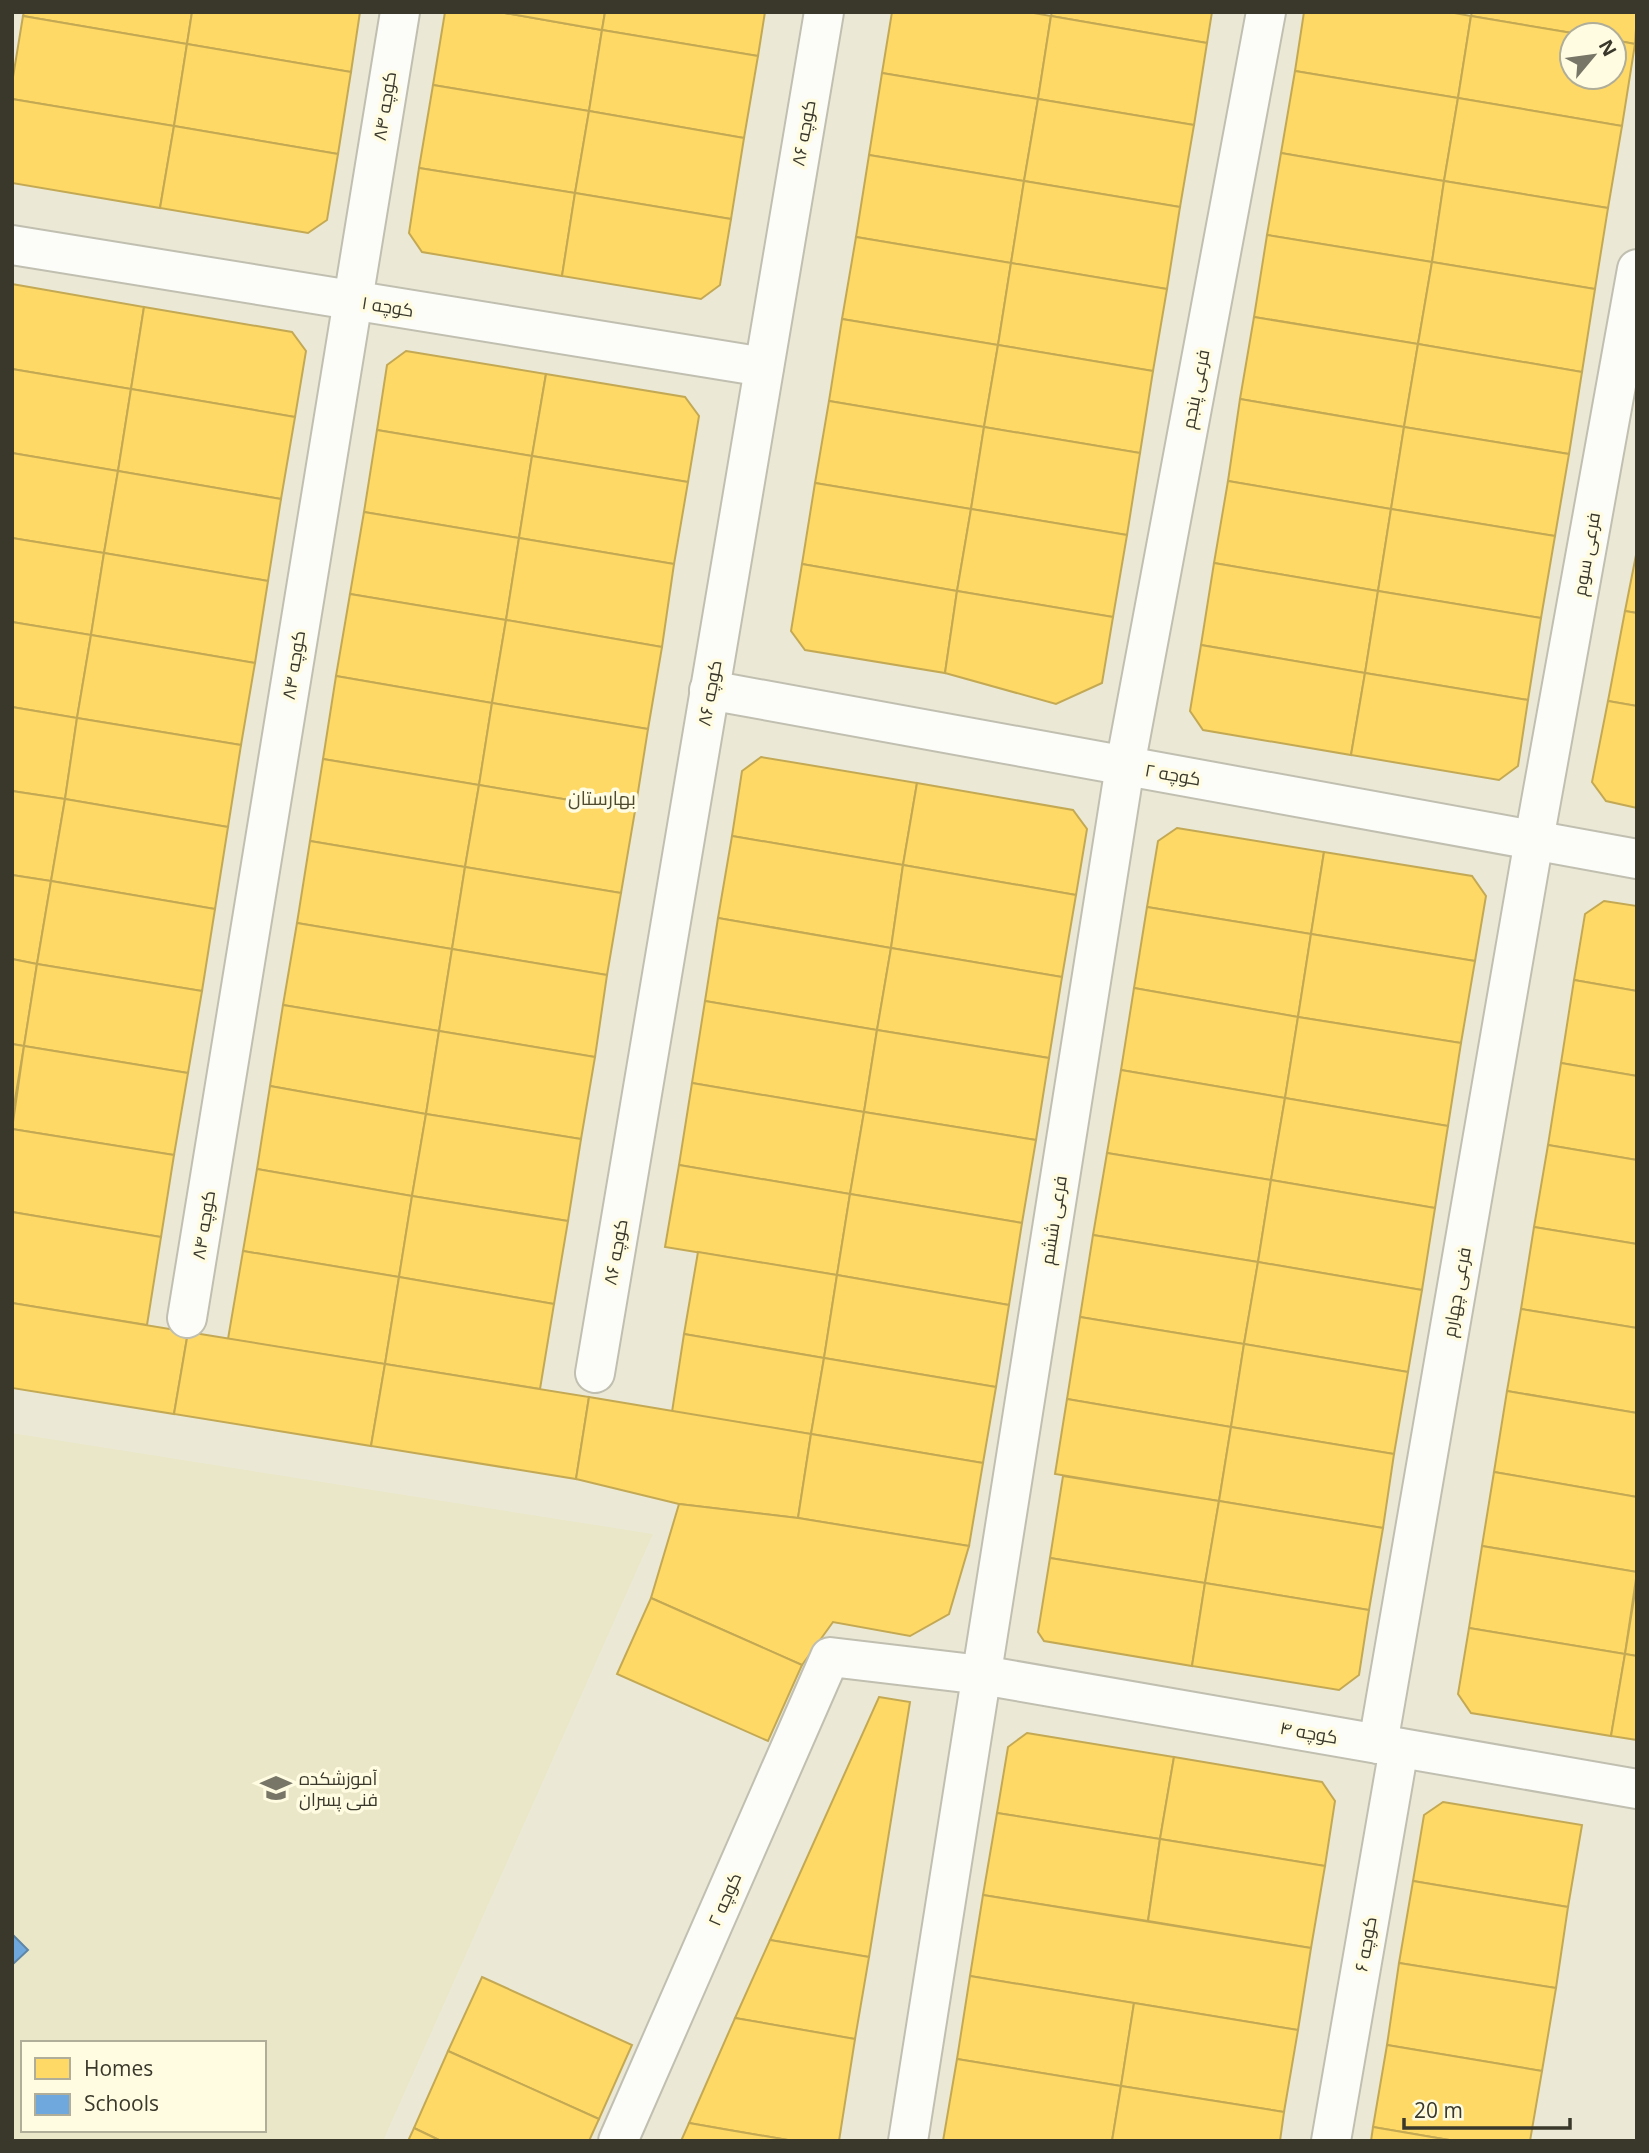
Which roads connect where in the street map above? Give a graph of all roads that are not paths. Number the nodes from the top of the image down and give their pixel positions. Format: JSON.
{"nodes":[{"id":1,"x":400,"y":12,"type":"edge"},
{"id":2,"x":824,"y":12,"type":"edge"},
{"id":3,"x":1266,"y":12,"type":"edge"},
{"id":4,"x":12,"y":246,"type":"edge"},
{"id":5,"x":1637,"y":269,"type":"edge"},
{"id":6,"x":353,"y":300,"type":"junction"},
{"id":7,"x":764,"y":366,"type":"junction"},
{"id":8,"x":709,"y":690,"type":"junction"},
{"id":9,"x":1125,"y":766,"type":"junction"},
{"id":10,"x":1534,"y":840,"type":"junction"},
{"id":11,"x":1637,"y":859,"type":"edge"},
{"id":12,"x":187,"y":1318,"type":"dead end"},
{"id":13,"x":595,"y":1373,"type":"dead end"},
{"id":14,"x":830,"y":1657,"type":"joint"},
{"id":15,"x":982,"y":1675,"type":"junction"},
{"id":16,"x":1388,"y":1746,"type":"junction"},
{"id":17,"x":1637,"y":1788,"type":"edge"},
{"id":18,"x":618,"y":2141,"type":"edge"},
{"id":19,"x":908,"y":2141,"type":"edge"},
{"id":20,"x":1331,"y":2141,"type":"edge"}],
"edges":[{"from":1,"to":6,"type":"street","name":"کوچه ۸۴"},
{"from":2,"to":7,"type":"street","name":"کوچه ۸۶"},
{"from":3,"to":9,"type":"street","name":"فرعی پنجم"},
{"from":4,"to":6,"type":"street","name":"کوچه ۱"},
{"from":5,"to":10,"type":"street","name":"فرعی سوم"},
{"from":6,"to":7,"type":"street","name":"کوچه ۱"},
{"from":6,"to":12,"type":"street","name":"کوچه ۸۴"},
{"from":7,"to":8,"type":"street","name":"کوچه ۸۶"},
{"from":8,"to":9,"type":"street","name":"کوچه ۲"},
{"from":8,"to":13,"type":"street","name":"کوچه ۸۶"},
{"from":9,"to":10,"type":"street","name":"کوچه ۲"},
{"from":9,"to":15,"type":"street","name":"فرعی ششم"},
{"from":10,"to":11,"type":"street","name":"کوچه ۲"},
{"from":10,"to":16,"type":"street","name":"فرعی چهارم"},
{"from":14,"to":15,"type":"street","name":"کوچه ۴"},
{"from":14,"to":18,"type":"street","name":"کوچه ۲"},
{"from":15,"to":16,"type":"street","name":"کوچه ۴"},
{"from":15,"to":19,"type":"street"},
{"from":16,"to":17,"type":"street","name":"کوچه ۴"},
{"from":16,"to":20,"type":"street","name":"کوچه ۶"}]}
